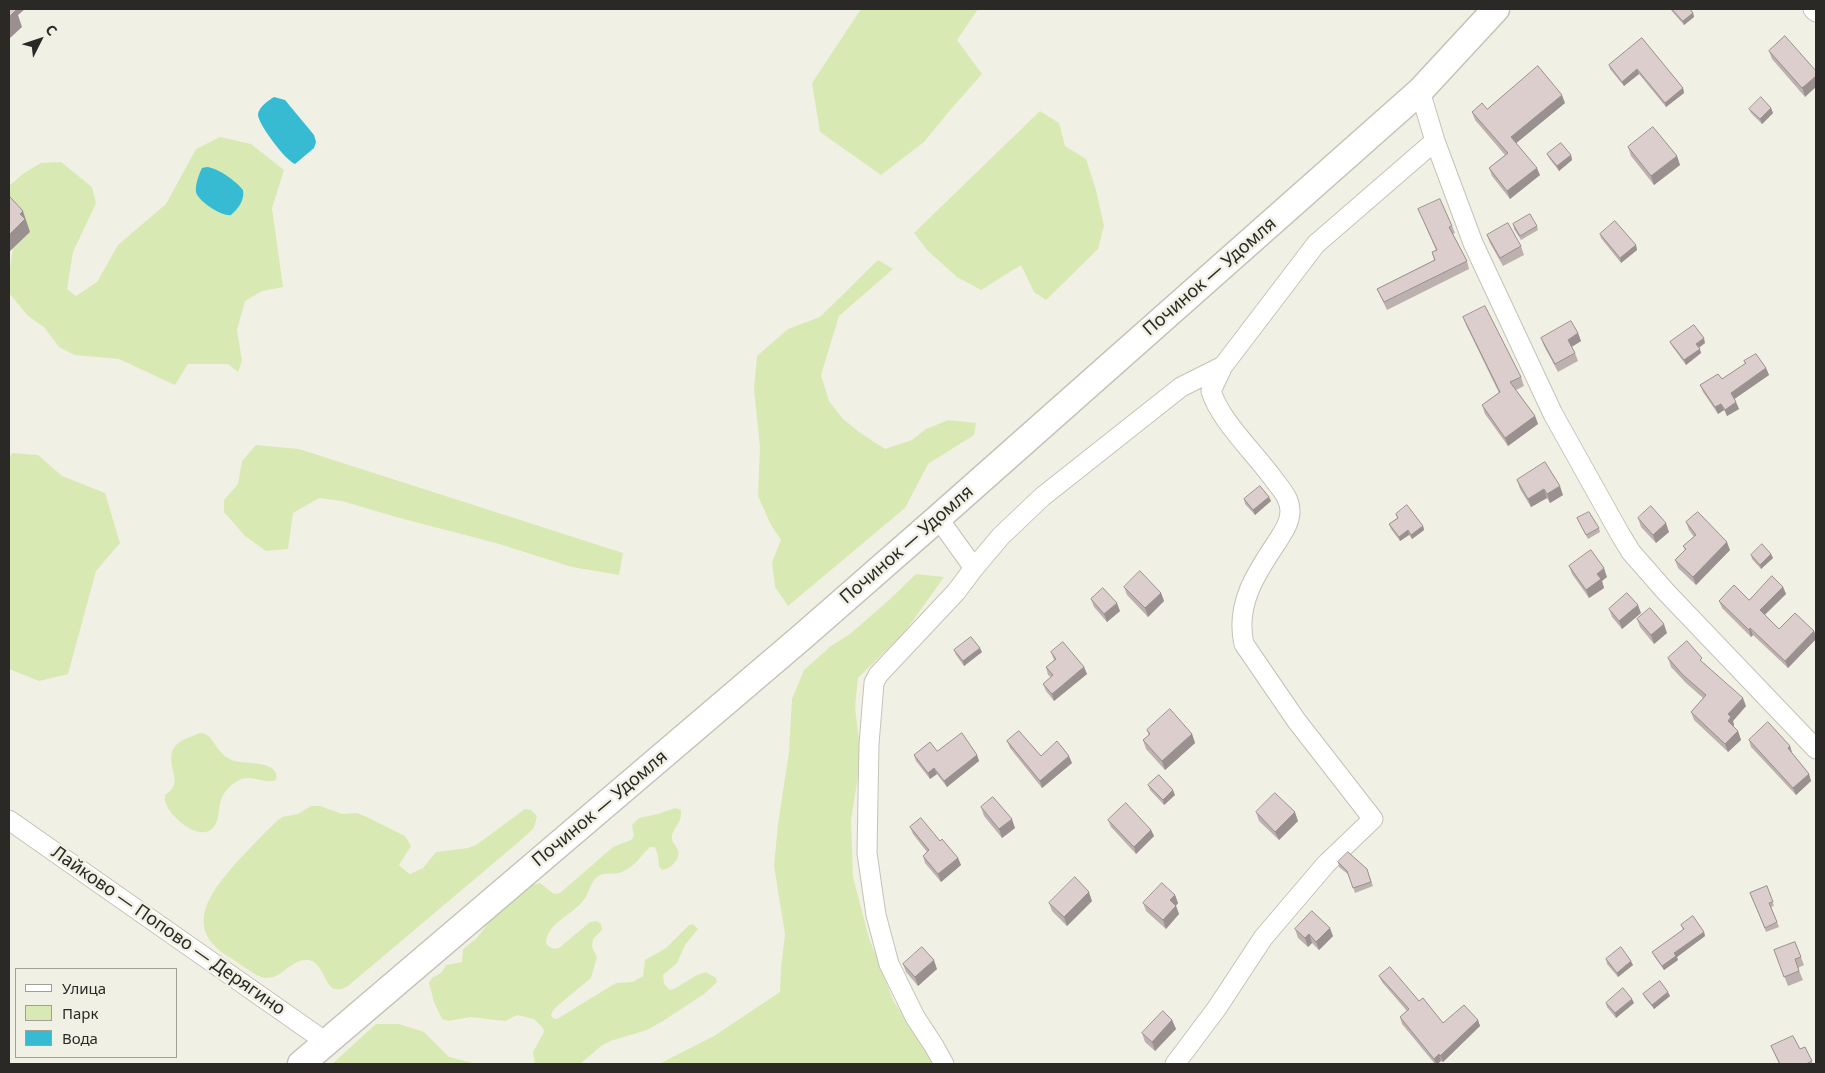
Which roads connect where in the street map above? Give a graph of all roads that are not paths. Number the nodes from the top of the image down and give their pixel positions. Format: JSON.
{"nodes":[{"id":1,"x":1496,"y":9,"type":"edge"},
{"id":2,"x":1813,"y":9,"type":"edge"},
{"id":3,"x":1816,"y":12,"type":"edge"},
{"id":4,"x":1420,"y":91,"type":"junction"},
{"id":5,"x":1435,"y":140,"type":"junction"},
{"id":6,"x":1223,"y":366,"type":"junction"},
{"id":7,"x":938,"y":518,"type":"junction"},
{"id":8,"x":974,"y":568,"type":"junction"},
{"id":9,"x":1816,"y":749,"type":"edge"},
{"id":10,"x":9,"y":820,"type":"edge"},
{"id":11,"x":326,"y":1042,"type":"junction"},
{"id":12,"x":301,"y":1064,"type":"edge"},
{"id":13,"x":944,"y":1064,"type":"edge"},
{"id":14,"x":1175,"y":1064,"type":"edge"}],
"edges":[{"from":1,"to":4,"type":"main road","name":"Починок — Удомля"},
{"from":2,"to":3,"type":"street"},
{"from":4,"to":5,"type":"street"},
{"from":4,"to":7,"type":"main road","name":"Починок — Удомля"},
{"from":5,"to":6,"type":"street"},
{"from":5,"to":9,"type":"street"},
{"from":6,"to":8,"type":"street"},
{"from":6,"to":14,"type":"street"},
{"from":7,"to":8,"type":"street"},
{"from":7,"to":11,"type":"main road","name":"Починок — Удомля"},
{"from":8,"to":13,"type":"street"},
{"from":10,"to":11,"type":"street","name":"Лайково — Попово — Дерягино"},
{"from":11,"to":12,"type":"main road","name":"Починок — Удомля"}]}
